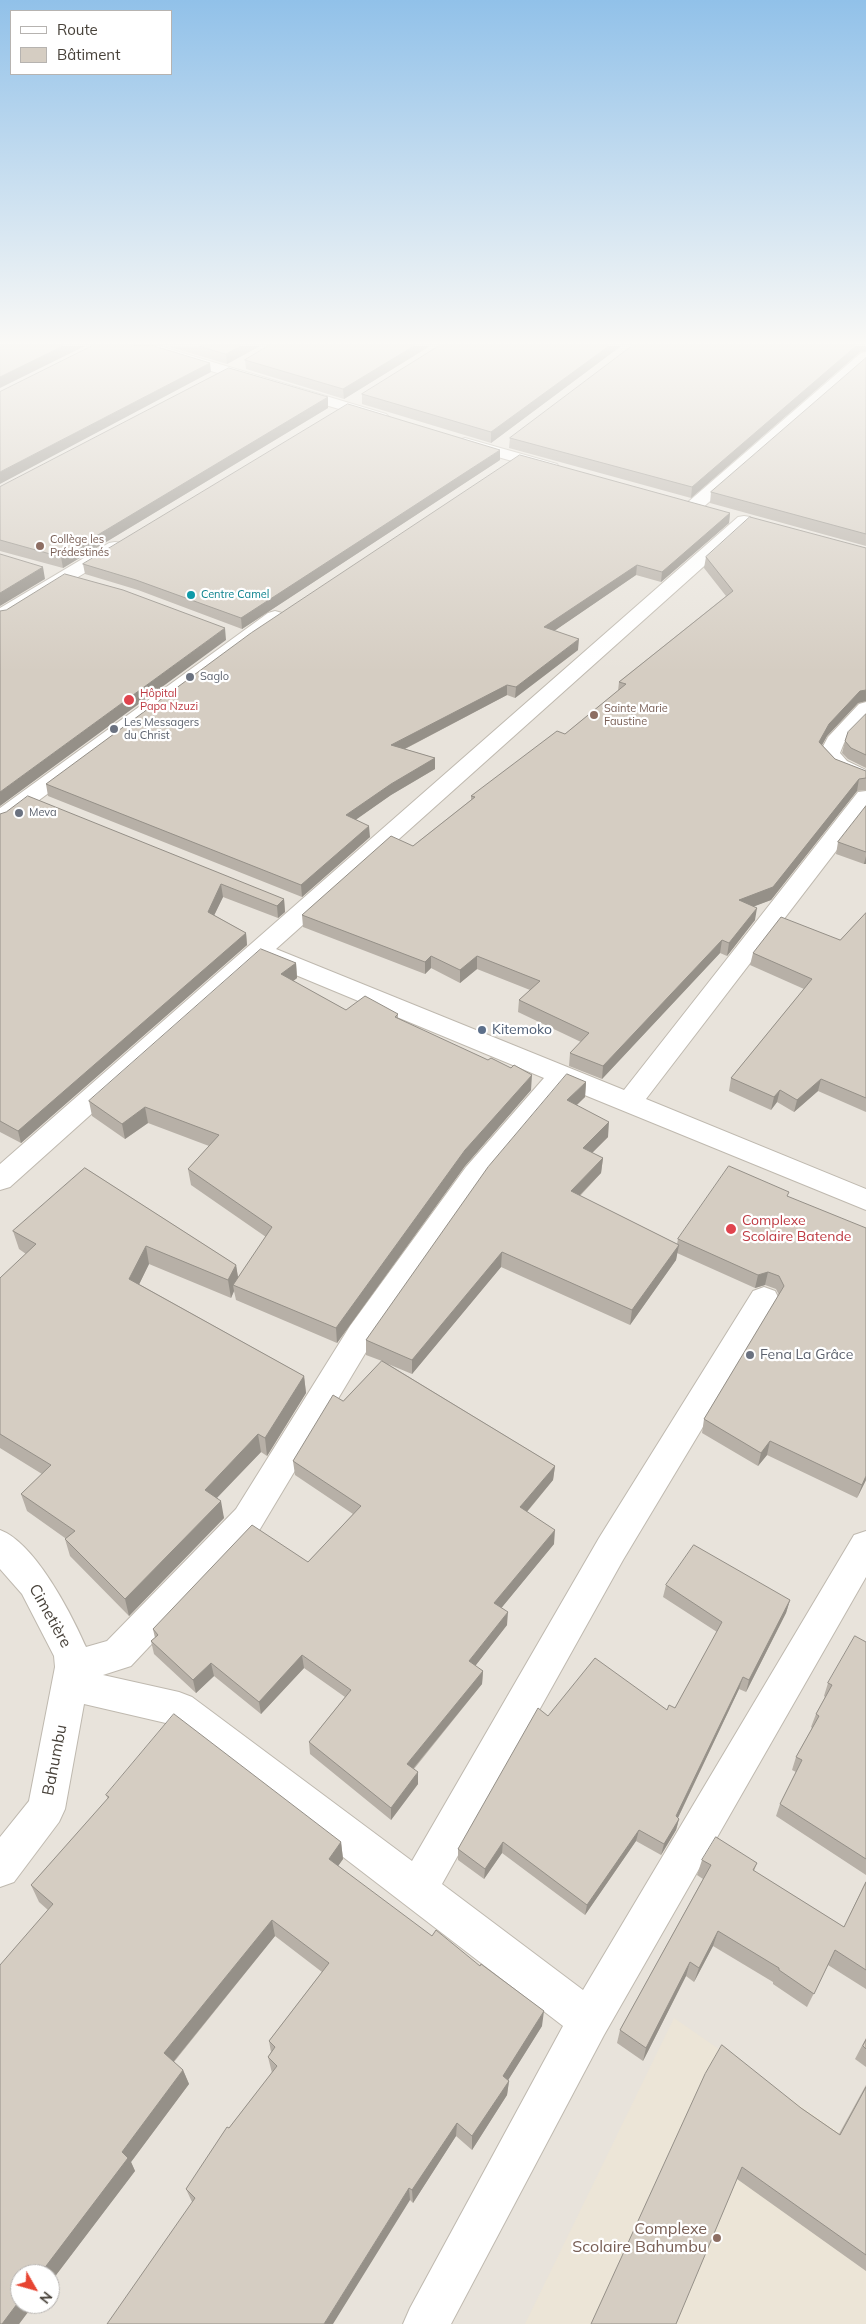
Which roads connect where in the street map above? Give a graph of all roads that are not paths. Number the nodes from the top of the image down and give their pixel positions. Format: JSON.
{"nodes":[{"id":1,"x":484,"y":454,"type":"edge"},
{"id":2,"x":500,"y":454,"type":"edge"},
{"id":3,"x":753,"y":454,"type":"edge"},
{"id":4,"x":496,"y":460,"type":"junction"},
{"id":5,"x":563,"y":470,"type":"edge"},
{"id":6,"x":675,"y":501,"type":"edge"},
{"id":7,"x":694,"y":506,"type":"junction"},
{"id":8,"x":710,"y":511,"type":"edge"},
{"id":9,"x":744,"y":521,"type":"edge"},
{"id":10,"x":125,"y":540,"type":"edge"},
{"id":11,"x":47,"y":571,"type":"dead end"},
{"id":12,"x":66,"y":576,"type":"junction"},
{"id":13,"x":85,"y":582,"type":"edge"},
{"id":14,"x":294,"y":605,"type":"edge"},
{"id":15,"x":0,"y":616,"type":"edge"},
{"id":16,"x":866,"y":708,"type":"edge"},
{"id":17,"x":866,"y":778,"type":"edge"},
{"id":18,"x":27,"y":797,"type":"junction"},
{"id":19,"x":866,"y":797,"type":"edge"},
{"id":20,"x":55,"y":808,"type":"edge"},
{"id":21,"x":0,"y":818,"type":"edge"},
{"id":22,"x":258,"y":951,"type":"junction"},
{"id":23,"x":561,"y":1075,"type":"junction"},
{"id":24,"x":629,"y":1102,"type":"junction"},
{"id":25,"x":0,"y":1180,"type":"edge"},
{"id":26,"x":866,"y":1200,"type":"edge"},
{"id":27,"x":764,"y":1299,"type":"dead end"},
{"id":28,"x":0,"y":1545,"type":"edge"},
{"id":29,"x":866,"y":1546,"type":"edge"},
{"id":30,"x":73,"y":1667,"type":"junction"},
{"id":31,"x":0,"y":1868,"type":"edge"},
{"id":32,"x":418,"y":1888,"type":"junction"},
{"id":33,"x":589,"y":2020,"type":"junction"},
{"id":34,"x":426,"y":2324,"type":"edge"}],
"edges":[{"from":1,"to":4,"type":"street"},
{"from":2,"to":4,"type":"street"},
{"from":3,"to":7,"type":"street"},
{"from":4,"to":5,"type":"street"},
{"from":6,"to":7,"type":"street"},
{"from":7,"to":8,"type":"street"},
{"from":9,"to":22,"type":"street"},
{"from":10,"to":12,"type":"street"},
{"from":11,"to":12,"type":"street"},
{"from":12,"to":13,"type":"street"},
{"from":12,"to":15,"type":"street"},
{"from":14,"to":18,"type":"street"},
{"from":16,"to":17,"type":"street"},
{"from":18,"to":20,"type":"street"},
{"from":18,"to":21,"type":"street"},
{"from":19,"to":24,"type":"street"},
{"from":22,"to":23,"type":"street"},
{"from":22,"to":25,"type":"street"},
{"from":23,"to":24,"type":"street"},
{"from":23,"to":30,"type":"street"},
{"from":24,"to":26,"type":"street"},
{"from":27,"to":32,"type":"street"},
{"from":28,"to":30,"type":"street","name":"Cimetière"},
{"from":29,"to":33,"type":"street"},
{"from":30,"to":31,"type":"street","name":"Bahumbu"},
{"from":30,"to":32,"type":"street"},
{"from":32,"to":33,"type":"street"},
{"from":33,"to":34,"type":"street"}]}
